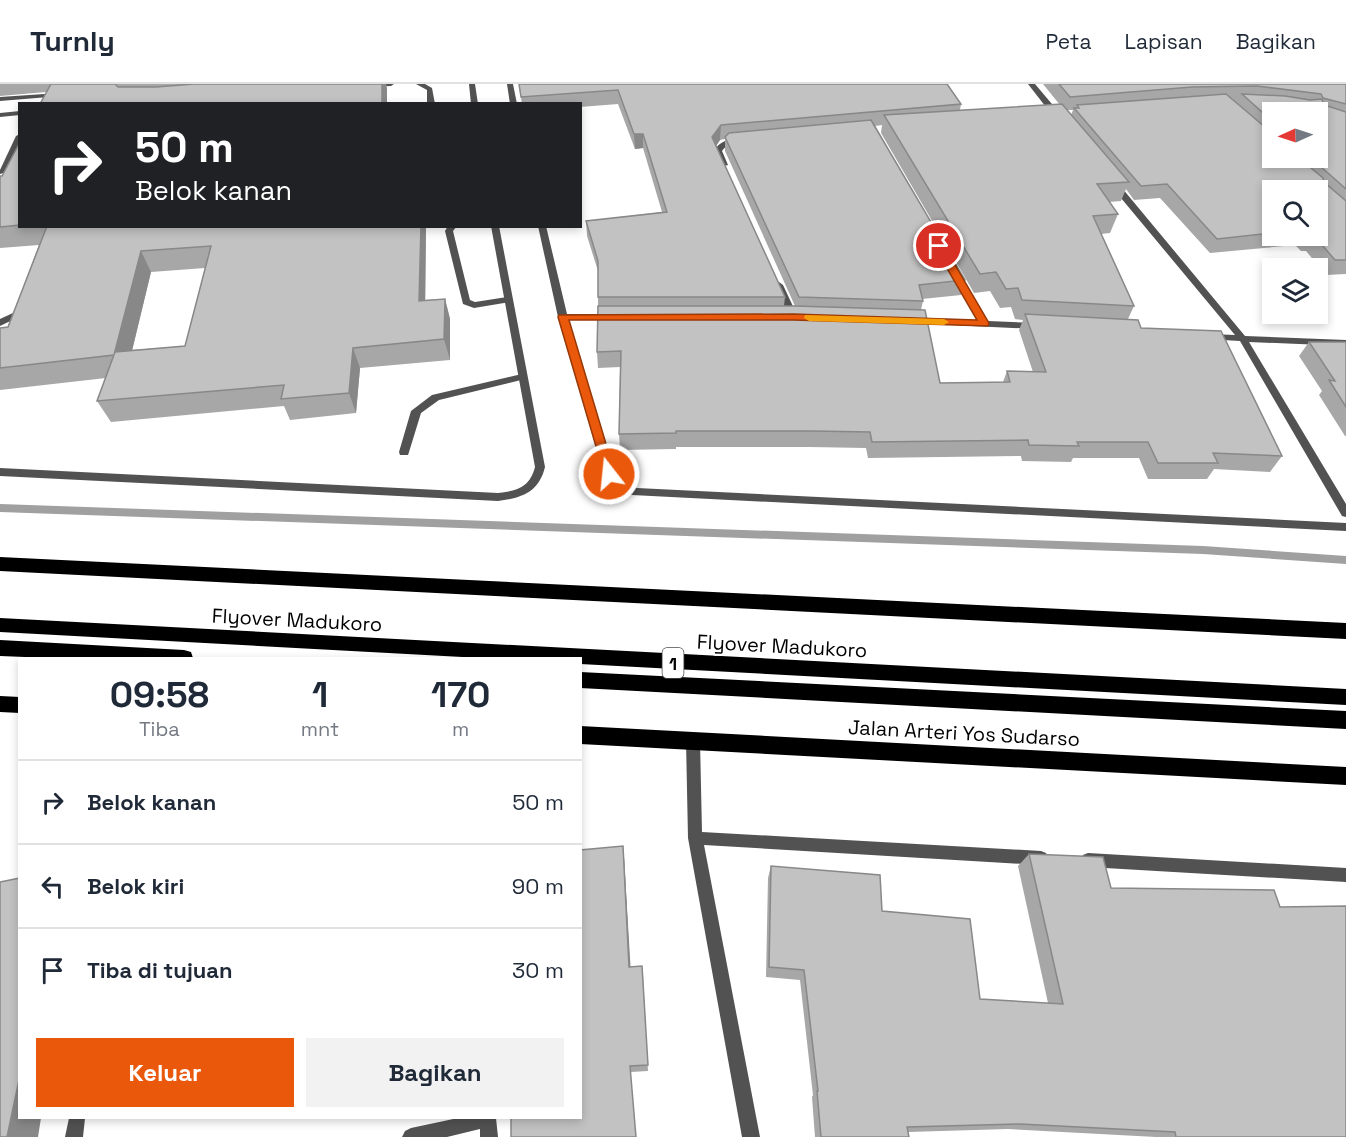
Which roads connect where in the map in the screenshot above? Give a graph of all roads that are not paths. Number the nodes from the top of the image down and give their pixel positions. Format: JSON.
{"nodes":[{"id":1,"x":391,"y":84,"type":"edge"},
{"id":2,"x":419,"y":84,"type":"edge"},
{"id":3,"x":472,"y":84,"type":"edge"},
{"id":4,"x":510,"y":84,"type":"edge"},
{"id":5,"x":1031,"y":84,"type":"edge"},
{"id":6,"x":356,"y":87,"type":"edge"},
{"id":7,"x":70,"y":94,"type":"edge"},
{"id":8,"x":0,"y":99,"type":"edge"},
{"id":9,"x":431,"y":102,"type":"edge"},
{"id":10,"x":475,"y":102,"type":"edge"},
{"id":11,"x":514,"y":102,"type":"edge"},
{"id":12,"x":18,"y":113,"type":"edge"},
{"id":13,"x":0,"y":115,"type":"edge"},
{"id":14,"x":1069,"y":115,"type":"edge"},
{"id":15,"x":1057,"y":116,"type":"junction"},
{"id":16,"x":1046,"y":117,"type":"edge"},
{"id":17,"x":1065,"y":125,"type":"edge"},
{"id":18,"x":18,"y":140,"type":"edge"},
{"id":19,"x":753,"y":140,"type":"edge"},
{"id":20,"x":3,"y":172,"type":"edge"},
{"id":21,"x":728,"y":172,"type":"edge"},
{"id":22,"x":1109,"y":179,"type":"edge"},
{"id":23,"x":451,"y":228,"type":"edge"},
{"id":24,"x":495,"y":228,"type":"edge"},
{"id":25,"x":542,"y":228,"type":"edge"},
{"id":26,"x":949,"y":262,"type":"edge"},
{"id":27,"x":774,"y":276,"type":"edge"},
{"id":28,"x":507,"y":300,"type":"junction"},
{"id":29,"x":28,"y":309,"type":"edge"},
{"id":30,"x":563,"y":317,"type":"junction"},
{"id":31,"x":620,"y":317,"type":"edge"},
{"id":32,"x":782,"y":317,"type":"edge"},
{"id":33,"x":793,"y":317,"type":"junction"},
{"id":34,"x":805,"y":318,"type":"edge"},
{"id":35,"x":901,"y":321,"type":"edge"},
{"id":36,"x":0,"y":323,"type":"edge"},
{"id":37,"x":984,"y":323,"type":"junction"},
{"id":38,"x":1043,"y":327,"type":"edge"},
{"id":39,"x":1196,"y":336,"type":"edge"},
{"id":40,"x":1243,"y":339,"type":"junction"},
{"id":41,"x":1346,"y":343,"type":"edge"},
{"id":42,"x":522,"y":377,"type":"junction"},
{"id":43,"x":404,"y":452,"type":"dead end"},
{"id":44,"x":0,"y":472,"type":"edge"},
{"id":45,"x":1346,"y":513,"type":"edge"},
{"id":46,"x":1346,"y":528,"type":"edge"},
{"id":47,"x":0,"y":564,"type":"edge"},
{"id":48,"x":0,"y":625,"type":"edge"},
{"id":49,"x":1346,"y":631,"type":"edge"},
{"id":50,"x":0,"y":648,"type":"edge"},
{"id":51,"x":166,"y":657,"type":"edge"},
{"id":52,"x":582,"y":680,"type":"edge"},
{"id":53,"x":1346,"y":697,"type":"edge"},
{"id":54,"x":0,"y":704,"type":"edge"},
{"id":55,"x":18,"y":705,"type":"edge"},
{"id":56,"x":1346,"y":720,"type":"edge"},
{"id":57,"x":582,"y":735,"type":"edge"},
{"id":58,"x":693,"y":741,"type":"junction"},
{"id":59,"x":1346,"y":776,"type":"edge"},
{"id":60,"x":695,"y":838,"type":"junction"},
{"id":61,"x":1050,"y":858,"type":"edge"},
{"id":62,"x":1074,"y":860,"type":"edge"},
{"id":63,"x":1346,"y":875,"type":"edge"},
{"id":64,"x":77,"y":1119,"type":"edge"},
{"id":65,"x":488,"y":1125,"type":"edge"},
{"id":66,"x":74,"y":1137,"type":"edge"},
{"id":67,"x":411,"y":1137,"type":"edge"},
{"id":68,"x":751,"y":1137,"type":"edge"}],
"edges":[{"from":1,"to":6,"type":"street"},
{"from":2,"to":9,"type":"street"},
{"from":3,"to":10,"type":"street"},
{"from":4,"to":11,"type":"street"},
{"from":5,"to":15,"type":"street"},
{"from":7,"to":8,"type":"street"},
{"from":12,"to":13,"type":"street"},
{"from":14,"to":15,"type":"street"},
{"from":15,"to":16,"type":"street"},
{"from":15,"to":17,"type":"street"},
{"from":18,"to":20,"type":"street"},
{"from":19,"to":21,"type":"street"},
{"from":22,"to":40,"type":"street"},
{"from":23,"to":28,"type":"street"},
{"from":24,"to":28,"type":"street"},
{"from":25,"to":30,"type":"street"},
{"from":26,"to":37,"type":"street"},
{"from":27,"to":33,"type":"street"},
{"from":28,"to":42,"type":"street"},
{"from":29,"to":36,"type":"street"},
{"from":30,"to":31,"type":"street"},
{"from":30,"to":46,"type":"street"},
{"from":32,"to":33,"type":"street"},
{"from":33,"to":34,"type":"street"},
{"from":35,"to":37,"type":"street"},
{"from":37,"to":38,"type":"street"},
{"from":39,"to":40,"type":"street"},
{"from":40,"to":41,"type":"street"},
{"from":40,"to":45,"type":"street"},
{"from":42,"to":43,"type":"street"},
{"from":42,"to":44,"type":"street"},
{"from":47,"to":49,"type":"highway"},
{"from":48,"to":53,"type":"highway","name":"Flyover Madukoro","number":"1"},
{"from":50,"to":51,"type":"highway"},
{"from":52,"to":56,"type":"highway","number":"1"},
{"from":54,"to":55,"type":"highway"},
{"from":57,"to":58,"type":"highway","name":"Jalan Arteri Yos Sudarso"},
{"from":58,"to":59,"type":"highway","name":"Jalan Arteri Yos Sudarso"},
{"from":58,"to":60,"type":"street"},
{"from":60,"to":61,"type":"street"},
{"from":60,"to":68,"type":"street"},
{"from":62,"to":63,"type":"street"},
{"from":64,"to":66,"type":"street"},
{"from":65,"to":67,"type":"street"}]}
